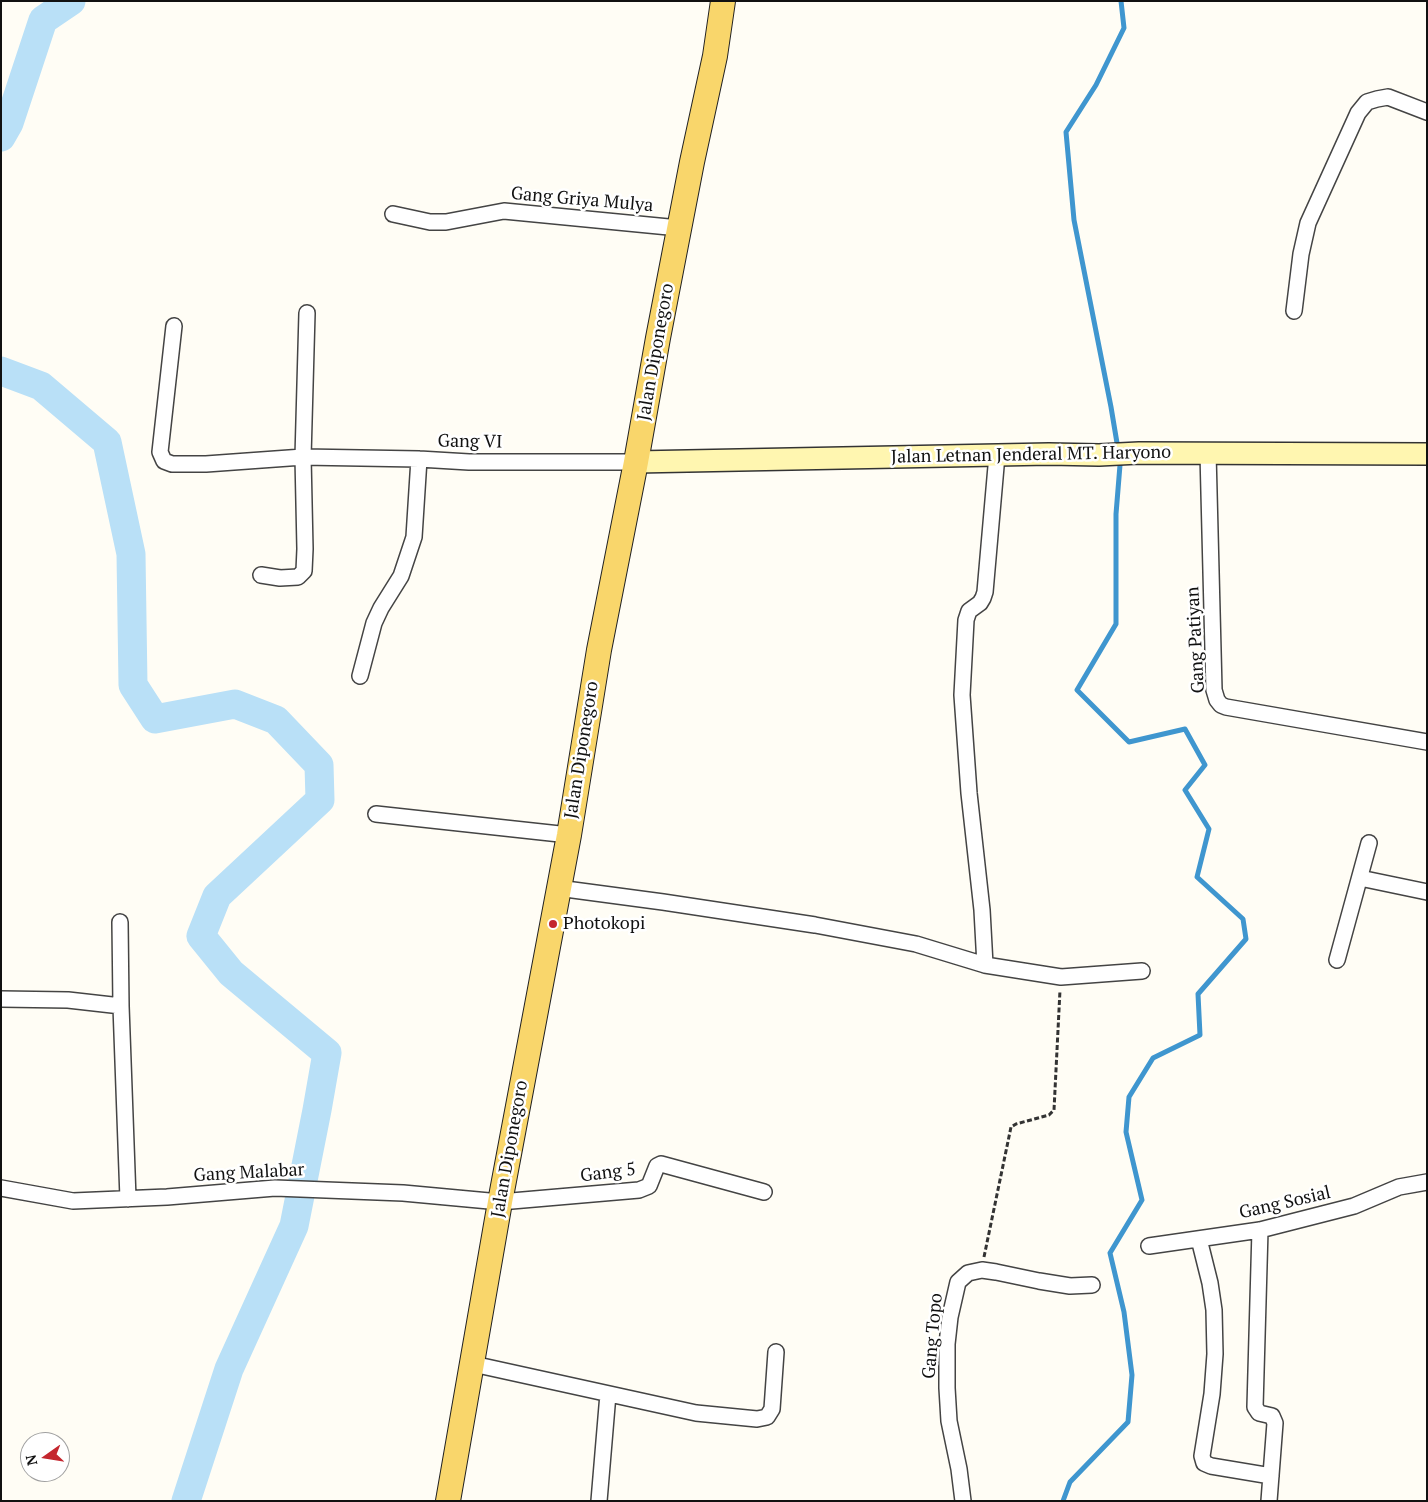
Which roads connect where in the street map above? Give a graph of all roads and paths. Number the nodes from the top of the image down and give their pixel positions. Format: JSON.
{"nodes":[{"id":1,"x":723,"y":1,"type":"edge"},
{"id":2,"x":1427,"y":112,"type":"edge"},
{"id":3,"x":393,"y":214,"type":"dead end"},
{"id":4,"x":679,"y":228,"type":"junction"},
{"id":5,"x":1294,"y":311,"type":"dead end"},
{"id":6,"x":307,"y":313,"type":"dead end"},
{"id":7,"x":174,"y":326,"type":"dead end"},
{"id":8,"x":1208,"y":453,"type":"junction"},
{"id":9,"x":1427,"y":454,"type":"edge"},
{"id":10,"x":996,"y":455,"type":"junction"},
{"id":11,"x":304,"y":457,"type":"junction"},
{"id":12,"x":419,"y":459,"type":"junction"},
{"id":13,"x":636,"y":462,"type":"junction"},
{"id":14,"x":261,"y":575,"type":"dead end"},
{"id":15,"x":360,"y":676,"type":"dead end"},
{"id":16,"x":1427,"y":742,"type":"edge"},
{"id":17,"x":376,"y":814,"type":"dead end"},
{"id":18,"x":568,"y":834,"type":"junction"},
{"id":19,"x":1368,"y":842,"type":"dead end"},
{"id":20,"x":1360,"y":878,"type":"junction"},
{"id":21,"x":558,"y":888,"type":"junction"},
{"id":22,"x":1427,"y":892,"type":"edge"},
{"id":23,"x":120,"y":922,"type":"dead end"},
{"id":24,"x":1337,"y":960,"type":"dead end"},
{"id":25,"x":986,"y":965,"type":"junction"},
{"id":26,"x":1142,"y":971,"type":"dead end"},
{"id":27,"x":1061,"y":977,"type":"junction"},
{"id":28,"x":1,"y":999,"type":"edge"},
{"id":29,"x":121,"y":1006,"type":"junction"},
{"id":30,"x":1427,"y":1182,"type":"edge"},
{"id":31,"x":1,"y":1188,"type":"edge"},
{"id":32,"x":764,"y":1192,"type":"dead end"},
{"id":33,"x":128,"y":1199,"type":"junction"},
{"id":34,"x":500,"y":1202,"type":"junction"},
{"id":35,"x":1260,"y":1230,"type":"junction"},
{"id":36,"x":1199,"y":1239,"type":"junction"},
{"id":37,"x":1148,"y":1246,"type":"dead end"},
{"id":38,"x":982,"y":1270,"type":"junction"},
{"id":39,"x":1092,"y":1285,"type":"dead end"},
{"id":40,"x":776,"y":1352,"type":"dead end"},
{"id":41,"x":473,"y":1364,"type":"junction"},
{"id":42,"x":608,"y":1394,"type":"junction"},
{"id":43,"x":1271,"y":1476,"type":"junction"},
{"id":44,"x":448,"y":1501,"type":"edge"},
{"id":45,"x":599,"y":1501,"type":"edge"},
{"id":46,"x":963,"y":1501,"type":"edge"},
{"id":47,"x":1269,"y":1501,"type":"edge"}],
"edges":[{"from":1,"to":4,"type":"main road","name":"Jalan Diponegoro"},
{"from":2,"to":5,"type":"street"},
{"from":3,"to":4,"type":"street","name":"Gang Griya Mulya"},
{"from":4,"to":13,"type":"main road","name":"Jalan Diponegoro"},
{"from":6,"to":11,"type":"street"},
{"from":7,"to":11,"type":"street","name":"Gang VI"},
{"from":8,"to":9,"type":"main road","name":"Jalan Letnan Jenderal MT. Haryono"},
{"from":8,"to":10,"type":"main road","name":"Jalan Letnan Jenderal MT. Haryono"},
{"from":8,"to":16,"type":"street","name":"Gang Patiyan"},
{"from":10,"to":13,"type":"main road","name":"Jalan Letnan Jenderal MT. Haryono"},
{"from":10,"to":25,"type":"street"},
{"from":11,"to":12,"type":"street","name":"Gang VI"},
{"from":11,"to":14,"type":"street"},
{"from":12,"to":13,"type":"street","name":"Gang VI"},
{"from":12,"to":15,"type":"street"},
{"from":13,"to":18,"type":"main road","name":"Jalan Diponegoro"},
{"from":17,"to":18,"type":"street"},
{"from":18,"to":21,"type":"main road","name":"Jalan Diponegoro"},
{"from":19,"to":20,"type":"street"},
{"from":20,"to":22,"type":"street"},
{"from":20,"to":24,"type":"street"},
{"from":21,"to":25,"type":"street"},
{"from":21,"to":34,"type":"main road","name":"Jalan Diponegoro"},
{"from":23,"to":29,"type":"street"},
{"from":25,"to":27,"type":"street"},
{"from":26,"to":27,"type":"street"},
{"from":27,"to":38,"type":"path"},
{"from":28,"to":29,"type":"street"},
{"from":29,"to":33,"type":"street"},
{"from":30,"to":35,"type":"street","name":"Gang Sosial"},
{"from":31,"to":33,"type":"street","name":"Gang Malabar"},
{"from":32,"to":34,"type":"street","name":"Gang 5"},
{"from":33,"to":34,"type":"street","name":"Gang Malabar"},
{"from":34,"to":41,"type":"main road","name":"Jalan Diponegoro"},
{"from":35,"to":36,"type":"street","name":"Gang Sosial"},
{"from":35,"to":43,"type":"street"},
{"from":36,"to":37,"type":"street","name":"Gang Sosial"},
{"from":36,"to":43,"type":"street"},
{"from":38,"to":39,"type":"street"},
{"from":38,"to":46,"type":"street","name":"Gang Topo"},
{"from":40,"to":42,"type":"street"},
{"from":41,"to":42,"type":"street"},
{"from":41,"to":44,"type":"main road","name":"Jalan Diponegoro"},
{"from":42,"to":45,"type":"street"},
{"from":43,"to":47,"type":"street"}]}
